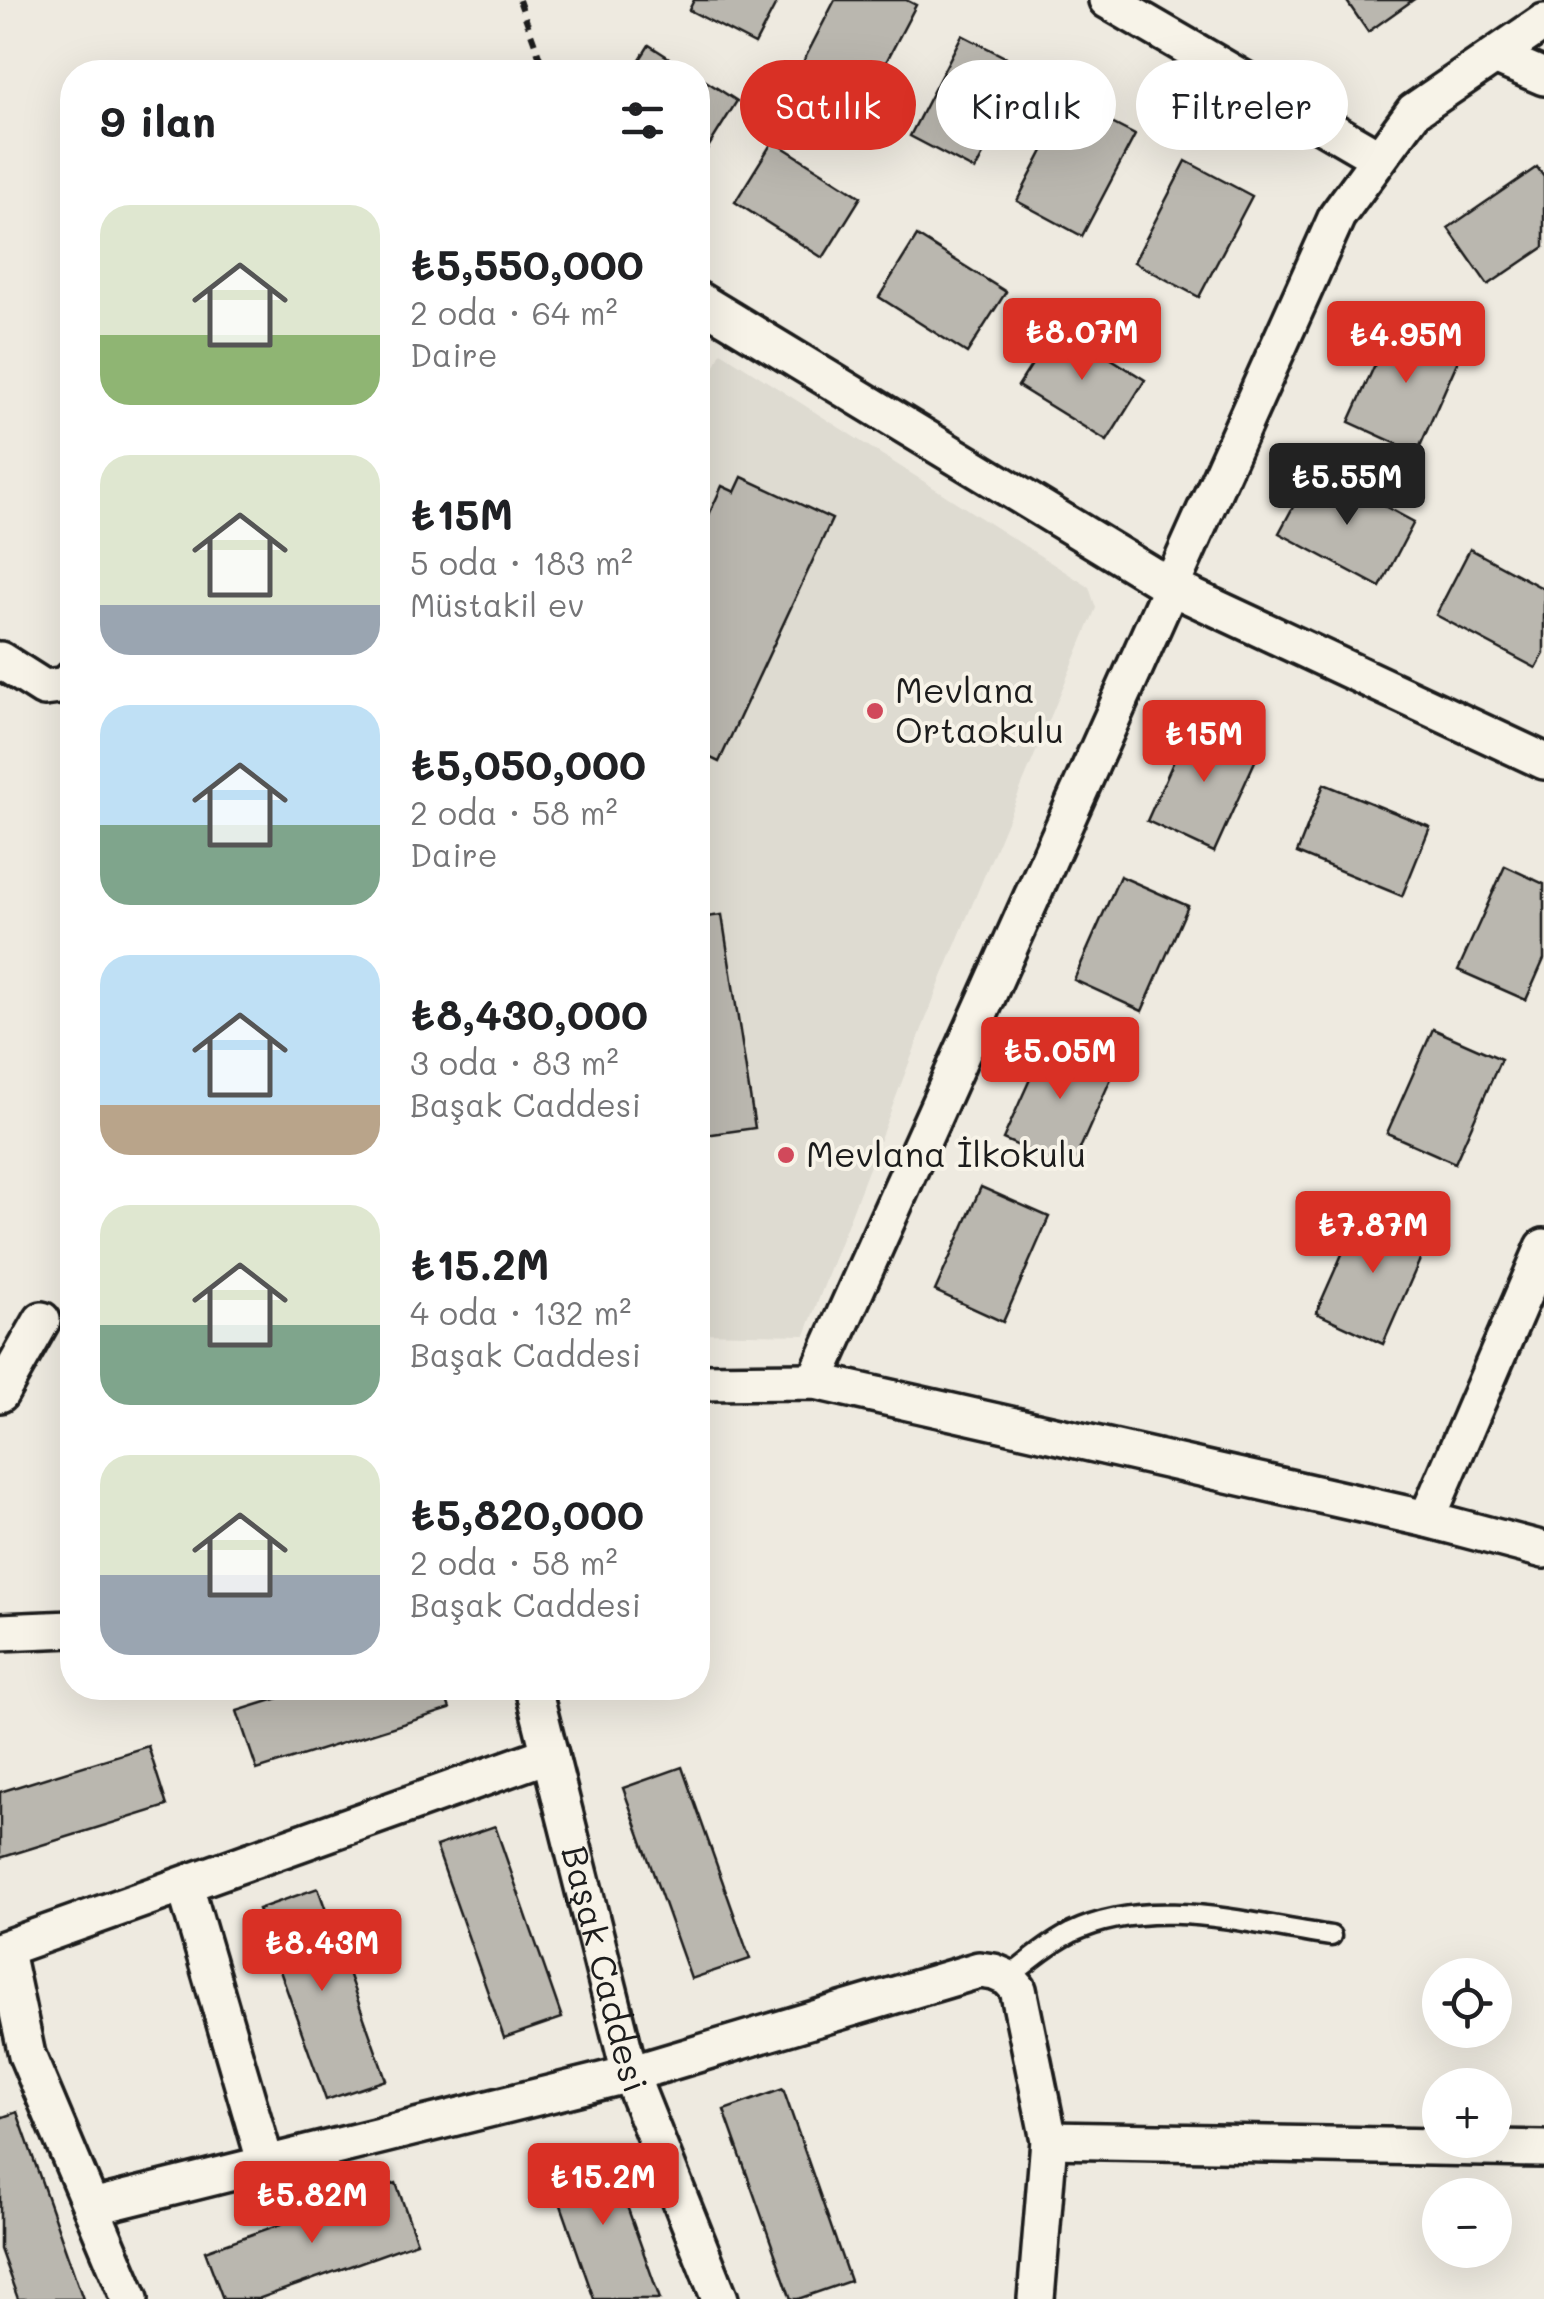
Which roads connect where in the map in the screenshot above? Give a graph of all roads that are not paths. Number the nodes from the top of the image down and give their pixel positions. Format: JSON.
{"nodes":[{"id":1,"x":1107,"y":0,"type":"edge"},
{"id":2,"x":1544,"y":22,"type":"edge"},
{"id":3,"x":1496,"y":56,"type":"junction"},
{"id":4,"x":1544,"y":76,"type":"edge"},
{"id":5,"x":1380,"y":158,"type":"junction"},
{"id":6,"x":710,"y":318,"type":"edge"},
{"id":7,"x":1171,"y":587,"type":"junction"},
{"id":8,"x":0,"y":660,"type":"edge"},
{"id":9,"x":60,"y":686,"type":"edge"},
{"id":10,"x":1544,"y":760,"type":"edge"},
{"id":11,"x":1544,"y":1247,"type":"edge"},
{"id":12,"x":42,"y":1320,"type":"dead end"},
{"id":13,"x":815,"y":1381,"type":"junction"},
{"id":14,"x":710,"y":1382,"type":"edge"},
{"id":15,"x":0,"y":1394,"type":"edge"},
{"id":16,"x":1427,"y":1519,"type":"junction"},
{"id":17,"x":1544,"y":1550,"type":"edge"},
{"id":18,"x":60,"y":1630,"type":"edge"},
{"id":19,"x":0,"y":1632,"type":"edge"},
{"id":20,"x":537,"y":1700,"type":"edge"},
{"id":21,"x":550,"y":1754,"type":"junction"},
{"id":22,"x":185,"y":1886,"type":"junction"},
{"id":23,"x":1332,"y":1936,"type":"dead end"},
{"id":24,"x":2,"y":1950,"type":"edge"},
{"id":25,"x":1008,"y":1978,"type":"junction"},
{"id":26,"x":14,"y":2061,"type":"edge"},
{"id":27,"x":630,"y":2074,"type":"junction"},
{"id":28,"x":1049,"y":2140,"type":"junction"},
{"id":29,"x":1544,"y":2149,"type":"edge"},
{"id":30,"x":266,"y":2164,"type":"junction"},
{"id":31,"x":92,"y":2207,"type":"junction"},
{"id":32,"x":130,"y":2299,"type":"edge"},
{"id":33,"x":720,"y":2299,"type":"edge"},
{"id":34,"x":1036,"y":2299,"type":"edge"}],
"edges":[{"from":1,"to":5,"type":"street"},
{"from":2,"to":3,"type":"street"},
{"from":3,"to":4,"type":"street"},
{"from":3,"to":5,"type":"street"},
{"from":5,"to":7,"type":"street"},
{"from":6,"to":7,"type":"street"},
{"from":7,"to":10,"type":"street"},
{"from":7,"to":13,"type":"street"},
{"from":8,"to":9,"type":"street"},
{"from":11,"to":16,"type":"street"},
{"from":12,"to":15,"type":"street"},
{"from":13,"to":14,"type":"street"},
{"from":13,"to":16,"type":"street"},
{"from":16,"to":17,"type":"street"},
{"from":18,"to":19,"type":"street"},
{"from":20,"to":21,"type":"street","name":"Başak Caddesi"},
{"from":21,"to":22,"type":"street"},
{"from":21,"to":27,"type":"street","name":"Başak Caddesi"},
{"from":22,"to":24,"type":"street"},
{"from":22,"to":30,"type":"street"},
{"from":23,"to":25,"type":"lane"},
{"from":24,"to":26,"type":"street"},
{"from":25,"to":27,"type":"street"},
{"from":25,"to":28,"type":"street"},
{"from":26,"to":31,"type":"street"},
{"from":27,"to":30,"type":"street"},
{"from":27,"to":33,"type":"street","name":"Başak Caddesi"},
{"from":28,"to":29,"type":"street"},
{"from":28,"to":34,"type":"street"},
{"from":30,"to":31,"type":"street"},
{"from":31,"to":32,"type":"street"}]}
